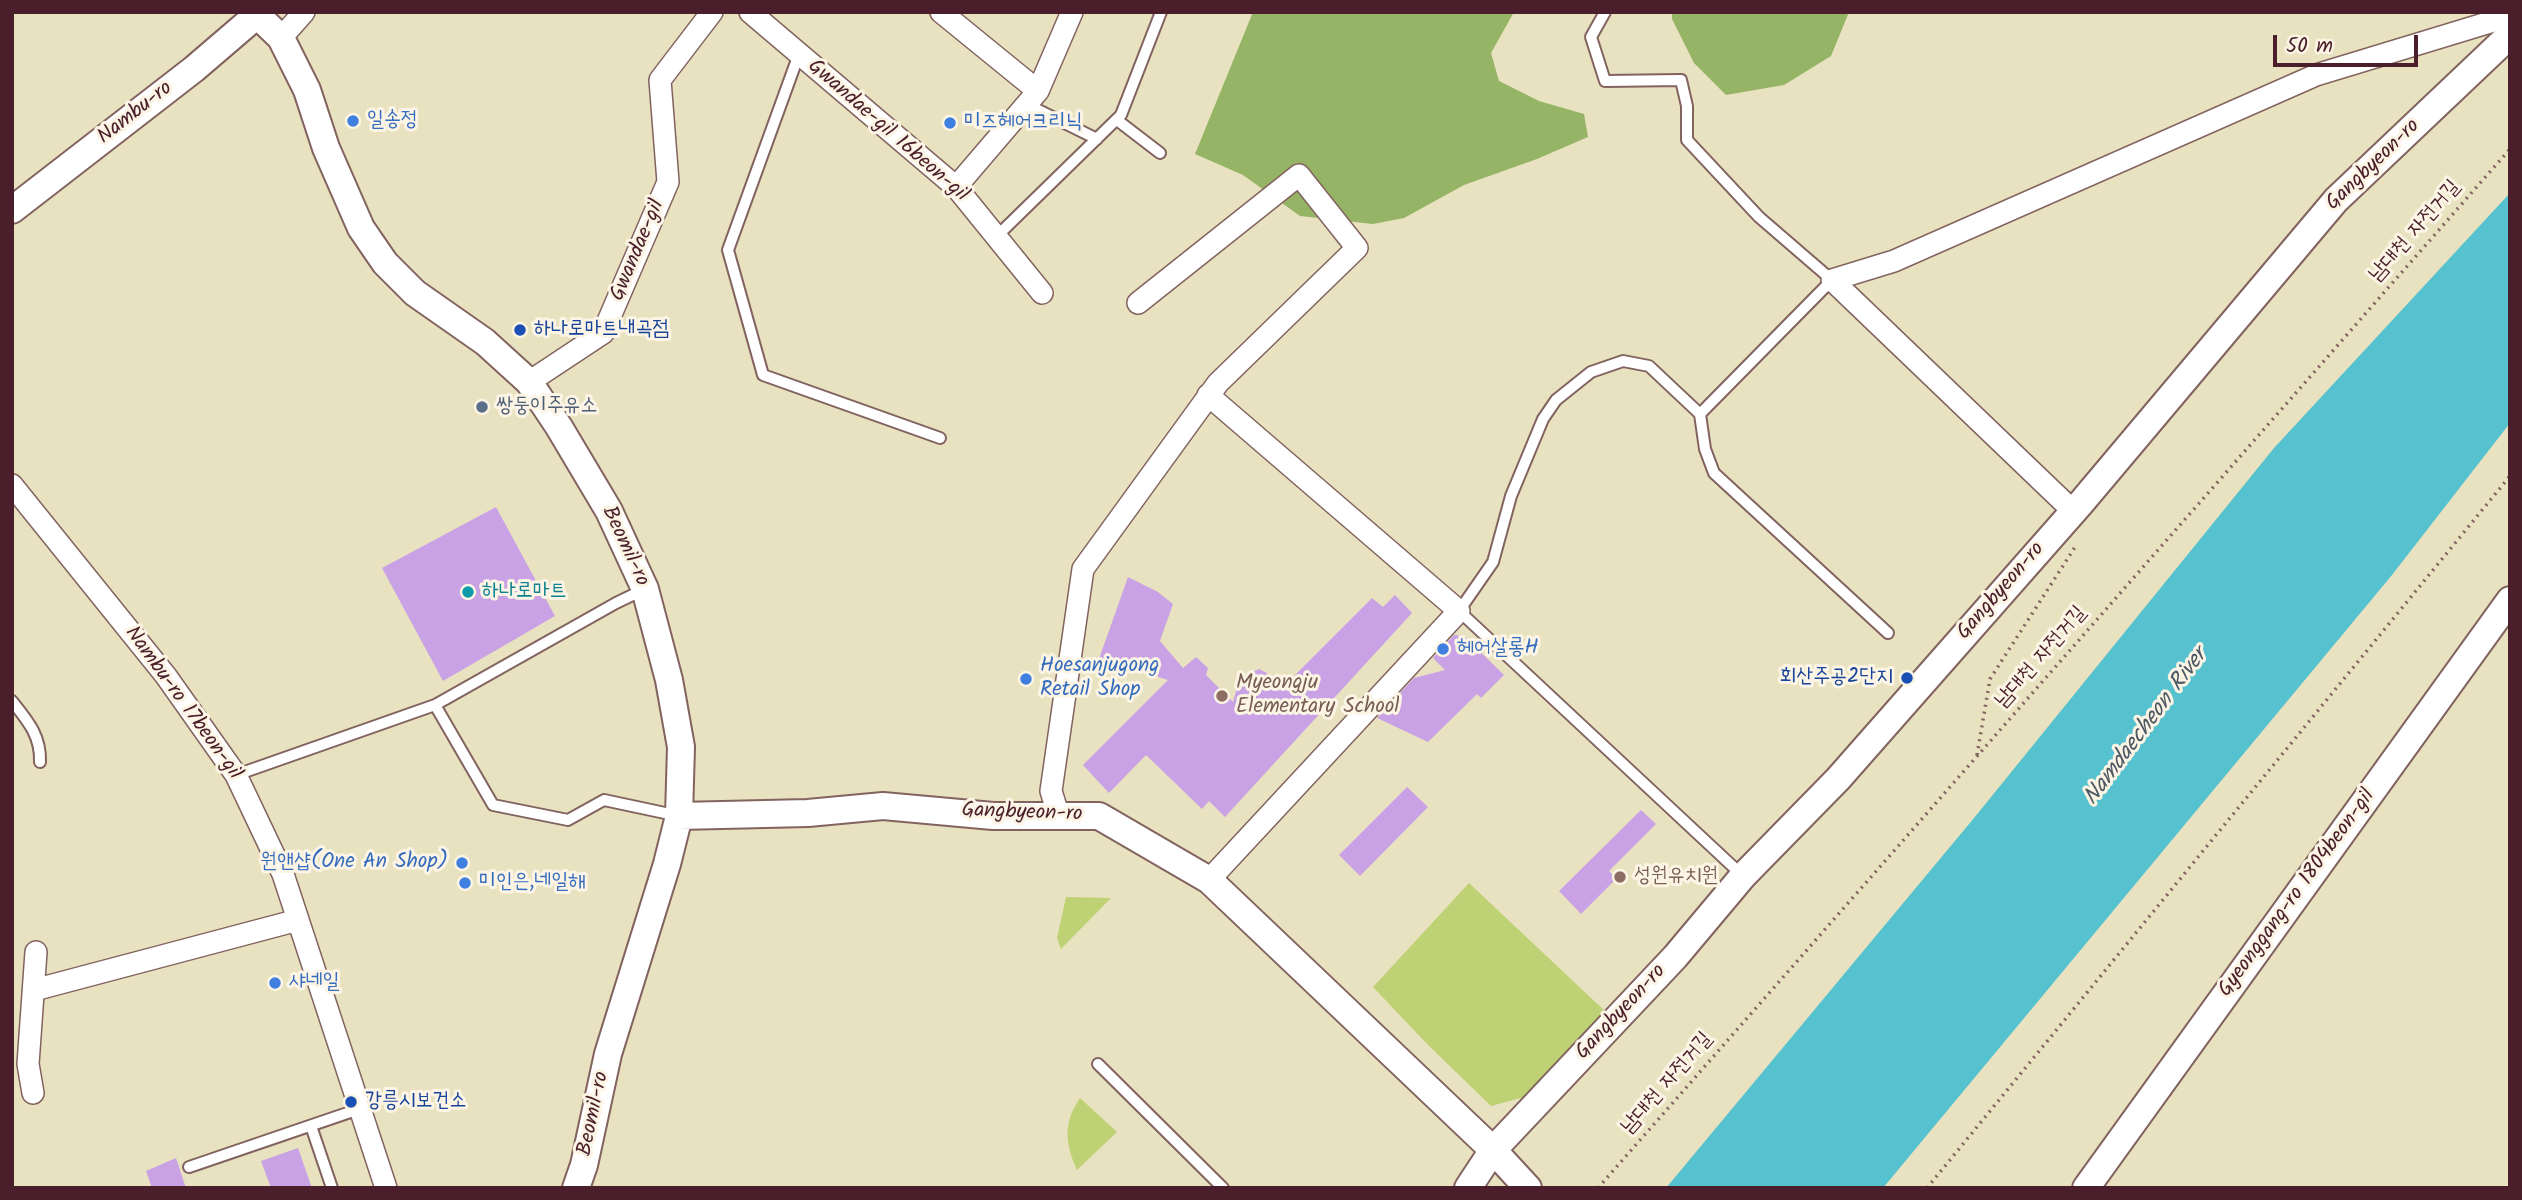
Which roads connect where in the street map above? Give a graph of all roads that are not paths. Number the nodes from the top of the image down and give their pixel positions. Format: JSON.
{"nodes":[{"id":1,"x":304,"y":12,"type":"edge"},
{"id":2,"x":712,"y":12,"type":"edge"},
{"id":3,"x":750,"y":12,"type":"edge"},
{"id":4,"x":1072,"y":12,"type":"edge"},
{"id":5,"x":1161,"y":12,"type":"edge"},
{"id":6,"x":1605,"y":12,"type":"edge"},
{"id":7,"x":257,"y":13,"type":"edge"},
{"id":8,"x":948,"y":15,"type":"edge"},
{"id":9,"x":2510,"y":16,"type":"edge"},
{"id":10,"x":2510,"y":35,"type":"edge"},
{"id":11,"x":281,"y":38,"type":"junction"},
{"id":12,"x":799,"y":54,"type":"junction"},
{"id":13,"x":1032,"y":97,"type":"junction"},
{"id":14,"x":1117,"y":120,"type":"junction"},
{"id":15,"x":1097,"y":139,"type":"junction"},
{"id":16,"x":1160,"y":153,"type":"dead end"},
{"id":17,"x":956,"y":187,"type":"junction"},
{"id":18,"x":12,"y":210,"type":"edge"},
{"id":19,"x":996,"y":237,"type":"junction"},
{"id":20,"x":1832,"y":279,"type":"junction"},
{"id":21,"x":1042,"y":293,"type":"dead end"},
{"id":22,"x":1138,"y":303,"type":"dead end"},
{"id":23,"x":529,"y":382,"type":"junction"},
{"id":24,"x":1208,"y":396,"type":"junction"},
{"id":25,"x":1700,"y":414,"type":"junction"},
{"id":26,"x":940,"y":438,"type":"dead end"},
{"id":27,"x":12,"y":485,"type":"edge"},
{"id":28,"x":2073,"y":511,"type":"junction"},
{"id":29,"x":645,"y":589,"type":"junction"},
{"id":30,"x":2510,"y":600,"type":"edge"},
{"id":31,"x":1459,"y":611,"type":"junction"},
{"id":32,"x":1888,"y":633,"type":"dead end"},
{"id":33,"x":12,"y":701,"type":"edge"},
{"id":34,"x":435,"y":705,"type":"junction"},
{"id":35,"x":40,"y":762,"type":"dead end"},
{"id":36,"x":236,"y":775,"type":"junction"},
{"id":37,"x":679,"y":816,"type":"junction"},
{"id":38,"x":1059,"y":817,"type":"junction"},
{"id":39,"x":1743,"y":876,"type":"junction"},
{"id":40,"x":1209,"y":880,"type":"junction"},
{"id":41,"x":298,"y":920,"type":"junction"},
{"id":42,"x":36,"y":951,"type":"dead end"},
{"id":43,"x":34,"y":990,"type":"junction"},
{"id":44,"x":1098,"y":1064,"type":"dead end"},
{"id":45,"x":33,"y":1093,"type":"dead end"},
{"id":46,"x":359,"y":1109,"type":"junction"},
{"id":47,"x":311,"y":1126,"type":"junction"},
{"id":48,"x":1493,"y":1150,"type":"junction"},
{"id":49,"x":189,"y":1167,"type":"dead end"},
{"id":50,"x":1522,"y":1182,"type":"edge"},
{"id":51,"x":332,"y":1188,"type":"edge"},
{"id":52,"x":386,"y":1188,"type":"edge"},
{"id":53,"x":576,"y":1188,"type":"edge"},
{"id":54,"x":1223,"y":1188,"type":"edge"},
{"id":55,"x":1468,"y":1188,"type":"edge"},
{"id":56,"x":2086,"y":1188,"type":"edge"}],
"edges":[{"from":1,"to":11,"type":"street"},
{"from":2,"to":23,"type":"street","name":"Gwandae-gil"},
{"from":3,"to":12,"type":"street","name":"Gwandae-gil 16beon-gil"},
{"from":4,"to":13,"type":"street"},
{"from":5,"to":14,"type":"lane"},
{"from":6,"to":20,"type":"lane"},
{"from":7,"to":11,"type":"street","name":"Beomil-ro"},
{"from":7,"to":18,"type":"street","name":"Nambu-ro"},
{"from":8,"to":13,"type":"street"},
{"from":9,"to":20,"type":"street"},
{"from":10,"to":28,"type":"street","name":"Gangbyeon-ro"},
{"from":11,"to":23,"type":"street","name":"Beomil-ro"},
{"from":12,"to":17,"type":"street","name":"Gwandae-gil 16beon-gil"},
{"from":12,"to":26,"type":"lane"},
{"from":13,"to":15,"type":"lane"},
{"from":13,"to":17,"type":"street"},
{"from":14,"to":15,"type":"lane"},
{"from":14,"to":16,"type":"lane"},
{"from":15,"to":19,"type":"lane"},
{"from":17,"to":19,"type":"street","name":"Gwandae-gil 16beon-gil"},
{"from":19,"to":21,"type":"street","name":"Gwandae-gil 16beon-gil"},
{"from":20,"to":25,"type":"lane"},
{"from":20,"to":28,"type":"street"},
{"from":22,"to":24,"type":"street"},
{"from":23,"to":29,"type":"street","name":"Beomil-ro"},
{"from":24,"to":31,"type":"street"},
{"from":24,"to":38,"type":"street"},
{"from":25,"to":31,"type":"lane"},
{"from":25,"to":32,"type":"lane"},
{"from":27,"to":36,"type":"street","name":"Nambu-ro 17beon-gil"},
{"from":28,"to":39,"type":"street","name":"Gangbyeon-ro"},
{"from":29,"to":34,"type":"lane"},
{"from":29,"to":37,"type":"street","name":"Beomil-ro"},
{"from":30,"to":56,"type":"street","name":"Gyeonggang-ro 1804beon-gil"},
{"from":31,"to":39,"type":"lane"},
{"from":31,"to":40,"type":"street"},
{"from":33,"to":35,"type":"lane"},
{"from":34,"to":36,"type":"lane"},
{"from":34,"to":37,"type":"lane"},
{"from":36,"to":41,"type":"street","name":"Nambu-ro 17beon-gil"},
{"from":37,"to":38,"type":"street","name":"Gangbyeon-ro"},
{"from":37,"to":53,"type":"street","name":"Beomil-ro"},
{"from":38,"to":40,"type":"street","name":"Gangbyeon-ro"},
{"from":39,"to":48,"type":"street","name":"Gangbyeon-ro"},
{"from":40,"to":48,"type":"street","name":"Gangbyeon-ro"},
{"from":41,"to":43,"type":"street"},
{"from":41,"to":46,"type":"street","name":"Nambu-ro 17beon-gil"},
{"from":42,"to":43,"type":"street"},
{"from":43,"to":45,"type":"street"},
{"from":44,"to":54,"type":"lane"},
{"from":46,"to":47,"type":"lane"},
{"from":46,"to":52,"type":"street","name":"Nambu-ro 17beon-gil"},
{"from":47,"to":49,"type":"lane"},
{"from":47,"to":51,"type":"lane"},
{"from":48,"to":50,"type":"street","name":"Gangbyeon-ro"},
{"from":48,"to":55,"type":"street","name":"Gangbyeon-ro"}]}
